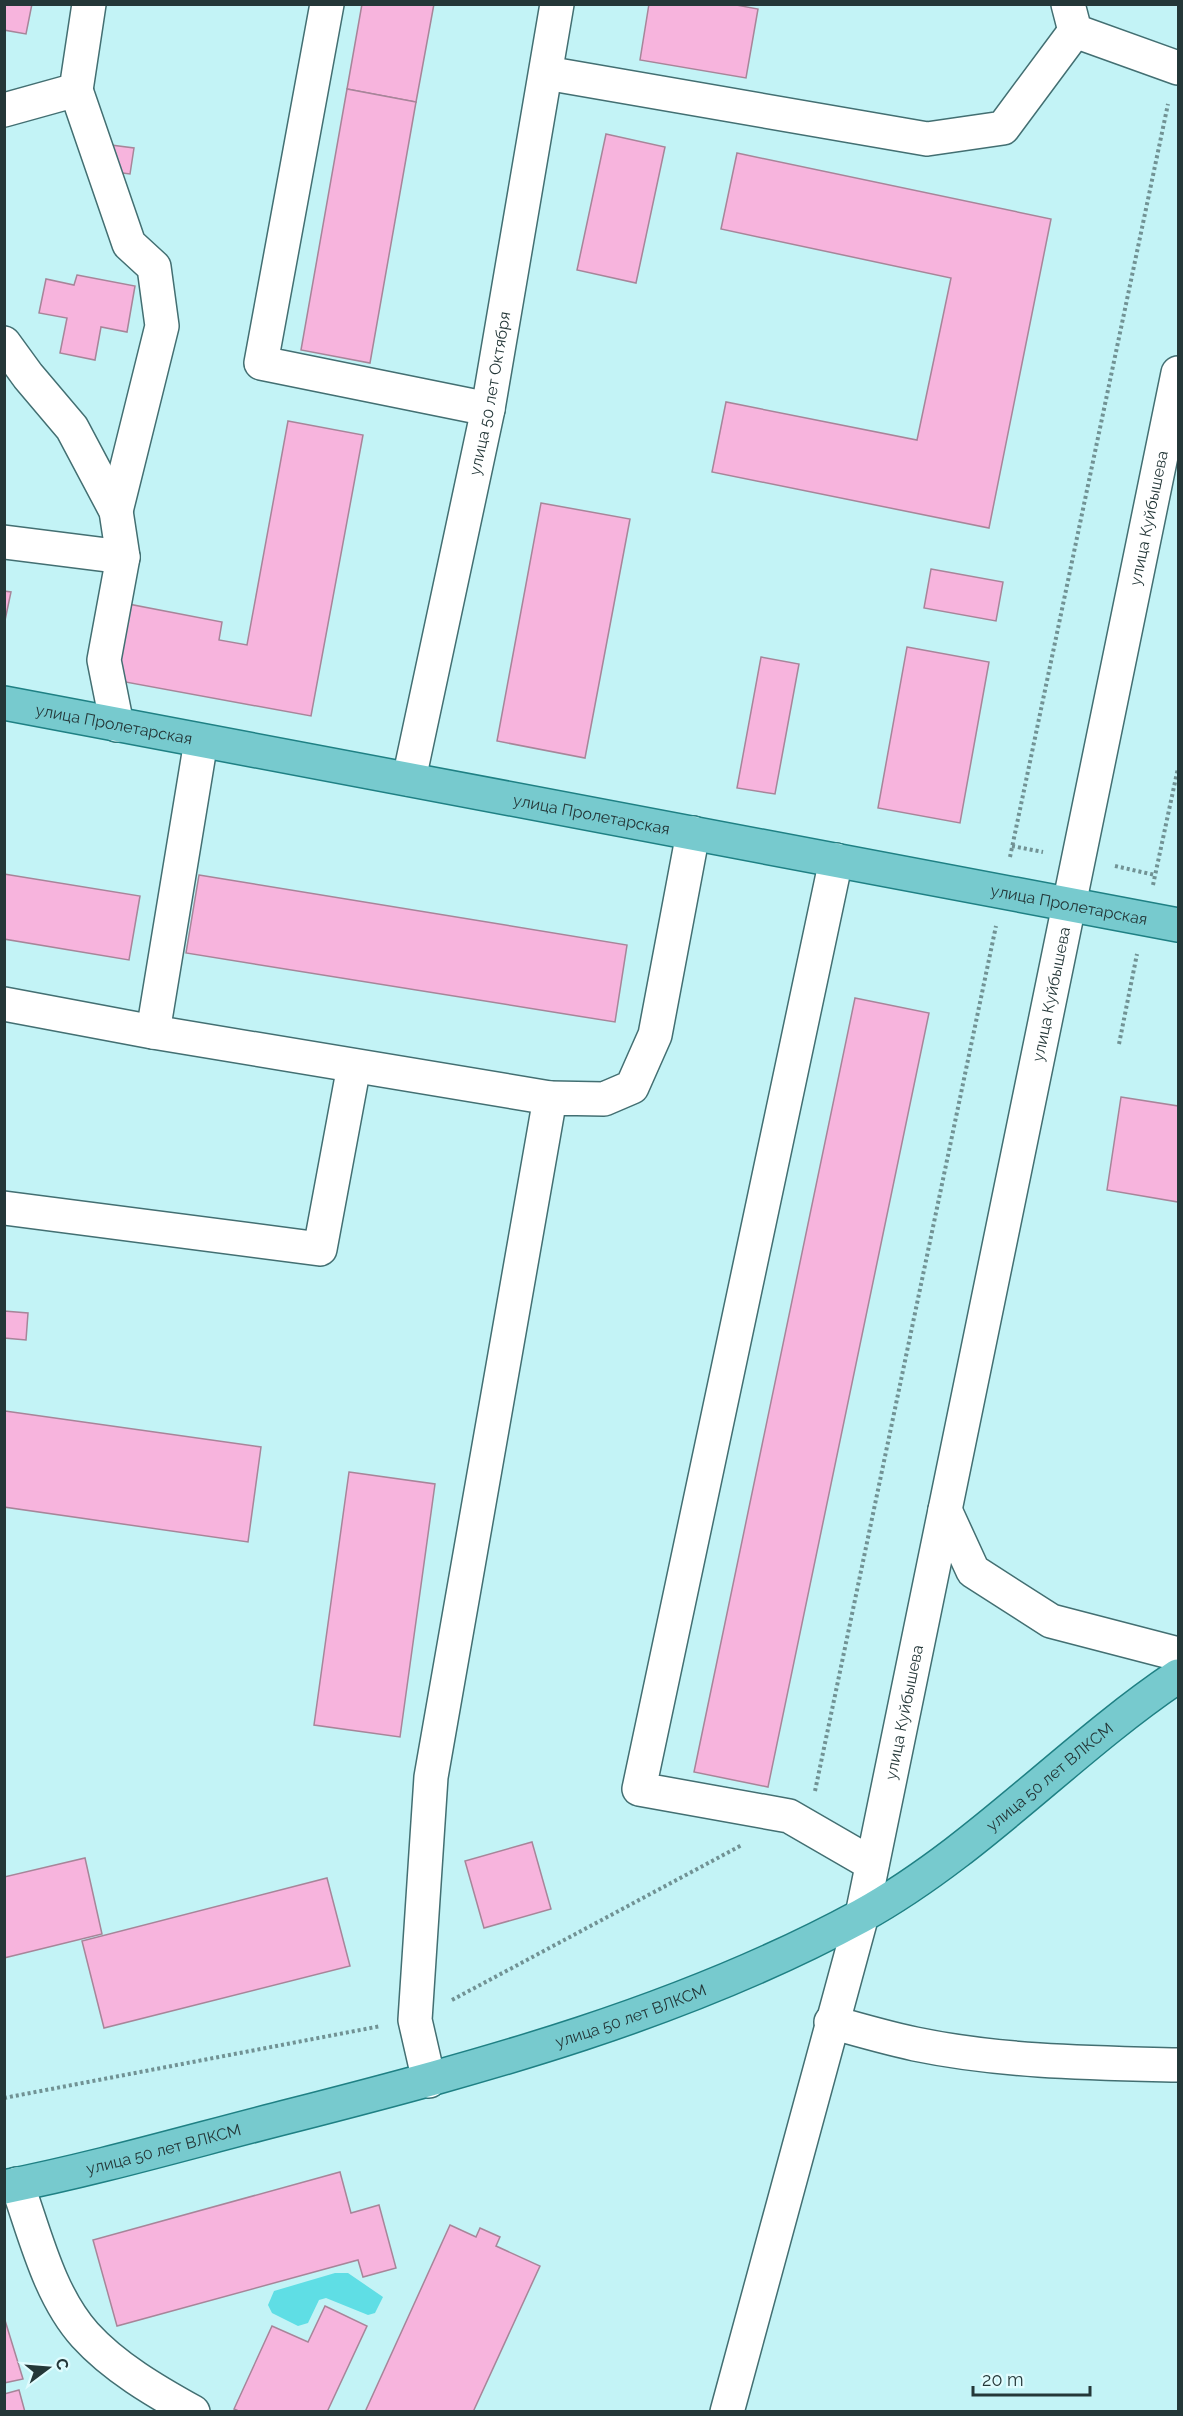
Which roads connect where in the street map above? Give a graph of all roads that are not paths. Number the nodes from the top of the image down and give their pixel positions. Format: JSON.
{"nodes":[{"id":1,"x":89,"y":4,"type":"edge"},
{"id":2,"x":327,"y":4,"type":"edge"},
{"id":3,"x":557,"y":4,"type":"edge"},
{"id":4,"x":1072,"y":18,"type":"edge"},
{"id":5,"x":1177,"y":67,"type":"edge"},
{"id":6,"x":546,"y":73,"type":"junction"},
{"id":7,"x":76,"y":90,"type":"junction"},
{"id":8,"x":4,"y":110,"type":"edge"},
{"id":9,"x":4,"y":343,"type":"edge"},
{"id":10,"x":1179,"y":373,"type":"edge"},
{"id":11,"x":488,"y":409,"type":"junction"},
{"id":12,"x":116,"y":511,"type":"junction"},
{"id":13,"x":4,"y":542,"type":"edge"},
{"id":14,"x":123,"y":557,"type":"junction"},
{"id":15,"x":4,"y":704,"type":"edge"},
{"id":16,"x":117,"y":724,"type":"junction"},
{"id":17,"x":201,"y":741,"type":"junction"},
{"id":18,"x":409,"y":779,"type":"junction"},
{"id":19,"x":693,"y":833,"type":"junction"},
{"id":20,"x":836,"y":860,"type":"junction"},
{"id":21,"x":1069,"y":904,"type":"junction"},
{"id":22,"x":1179,"y":925,"type":"edge"},
{"id":23,"x":5,"y":1009,"type":"edge"},
{"id":24,"x":153,"y":1032,"type":"junction"},
{"id":25,"x":354,"y":1066,"type":"junction"},
{"id":26,"x":550,"y":1098,"type":"junction"},
{"id":27,"x":4,"y":1208,"type":"edge"},
{"id":28,"x":945,"y":1510,"type":"junction"},
{"id":29,"x":1179,"y":1654,"type":"edge"},
{"id":30,"x":1179,"y":1676,"type":"edge"},
{"id":31,"x":872,"y":1864,"type":"junction"},
{"id":32,"x":862,"y":1915,"type":"junction"},
{"id":33,"x":831,"y":2022,"type":"junction"},
{"id":34,"x":1179,"y":2065,"type":"edge"},
{"id":35,"x":429,"y":2081,"type":"junction"},
{"id":36,"x":11,"y":2186,"type":"edge"},
{"id":37,"x":193,"y":2412,"type":"edge"},
{"id":38,"x":727,"y":2412,"type":"edge"}],
"edges":[{"from":1,"to":7,"type":"street"},
{"from":2,"to":11,"type":"street"},
{"from":3,"to":6,"type":"street","name":"улица 50 лет Октября"},
{"from":4,"to":5,"type":"street"},
{"from":4,"to":6,"type":"street"},
{"from":6,"to":11,"type":"street","name":"улица 50 лет Октября"},
{"from":7,"to":8,"type":"street"},
{"from":7,"to":12,"type":"street"},
{"from":9,"to":12,"type":"street"},
{"from":10,"to":21,"type":"street","name":"улица Куйбышева"},
{"from":11,"to":18,"type":"street","name":"улица 50 лет Октября"},
{"from":12,"to":14,"type":"street"},
{"from":13,"to":14,"type":"street"},
{"from":14,"to":16,"type":"street"},
{"from":15,"to":16,"type":"main road","name":"улица Пролетарская"},
{"from":16,"to":17,"type":"main road","name":"улица Пролетарская"},
{"from":17,"to":18,"type":"main road","name":"улица Пролетарская"},
{"from":17,"to":24,"type":"street"},
{"from":18,"to":19,"type":"main road","name":"улица Пролетарская"},
{"from":19,"to":20,"type":"main road","name":"улица Пролетарская"},
{"from":19,"to":26,"type":"street"},
{"from":20,"to":21,"type":"main road","name":"улица Пролетарская"},
{"from":20,"to":31,"type":"street"},
{"from":21,"to":22,"type":"main road","name":"улица Пролетарская"},
{"from":21,"to":28,"type":"street","name":"улица Куйбышева"},
{"from":23,"to":24,"type":"street"},
{"from":24,"to":25,"type":"street"},
{"from":25,"to":26,"type":"street"},
{"from":25,"to":27,"type":"street"},
{"from":26,"to":35,"type":"street"},
{"from":28,"to":29,"type":"street"},
{"from":28,"to":31,"type":"street","name":"улица Куйбышева"},
{"from":30,"to":32,"type":"main road","name":"улица 50 лет ВЛКСМ"},
{"from":31,"to":32,"type":"street","name":"улица Куйбышева"},
{"from":32,"to":33,"type":"street","name":"улица Куйбышева"},
{"from":32,"to":35,"type":"main road","name":"улица 50 лет ВЛКСМ"},
{"from":33,"to":34,"type":"street"},
{"from":33,"to":38,"type":"street","name":"улица Куйбышева"},
{"from":35,"to":36,"type":"main road","name":"улица 50 лет ВЛКСМ"},
{"from":36,"to":37,"type":"street"}]}
